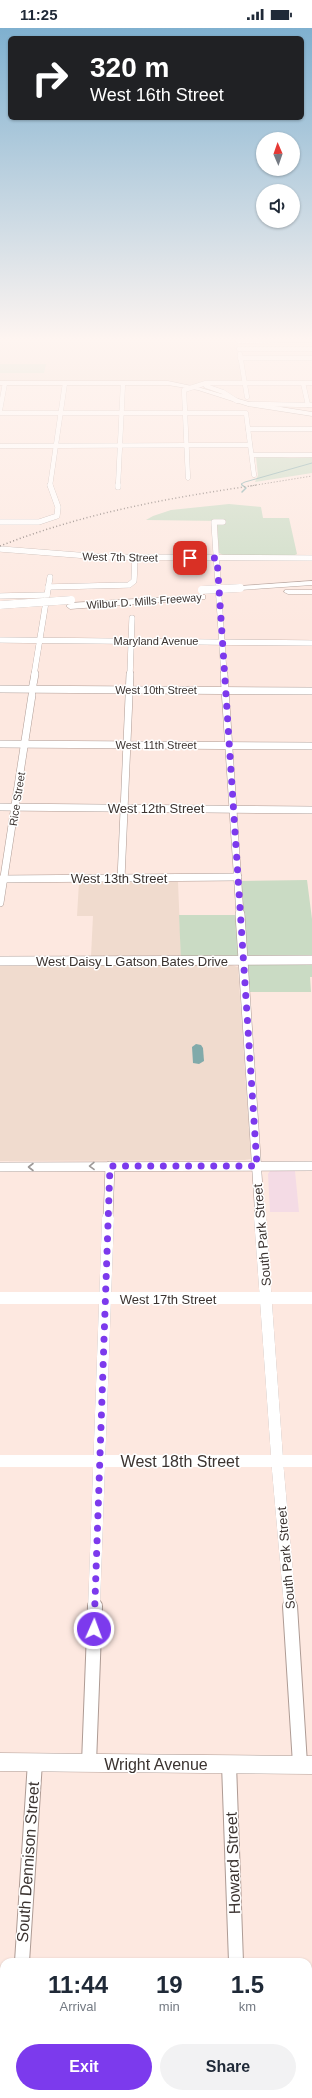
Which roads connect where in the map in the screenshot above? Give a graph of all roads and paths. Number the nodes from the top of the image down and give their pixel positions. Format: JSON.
{"nodes":[{"id":1,"x":57,"y":433,"type":"edge"},
{"id":2,"x":120,"y":433,"type":"edge"},
{"id":3,"x":185,"y":433,"type":"edge"},
{"id":4,"x":248,"y":433,"type":"edge"},
{"id":5,"x":186,"y":445,"type":"junction"},
{"id":6,"x":250,"y":445,"type":"junction"},
{"id":7,"x":0,"y":446,"type":"edge"},
{"id":8,"x":55,"y":446,"type":"junction"},
{"id":9,"x":120,"y":446,"type":"junction"},
{"id":10,"x":312,"y":455,"type":"edge"},
{"id":11,"x":252,"y":456,"type":"junction"},
{"id":12,"x":254,"y":475,"type":"dead end"},
{"id":13,"x":188,"y":478,"type":"dead end"},
{"id":14,"x":118,"y":487,"type":"dead end"},
{"id":15,"x":0,"y":522,"type":"edge"},
{"id":16,"x":223,"y":522,"type":"dead end"},
{"id":17,"x":0,"y":549,"type":"edge"},
{"id":18,"x":135,"y":557,"type":"junction"},
{"id":19,"x":217,"y":558,"type":"junction"},
{"id":20,"x":312,"y":558,"type":"edge"},
{"id":21,"x":50,"y":577,"type":"dead end"},
{"id":22,"x":312,"y":583,"type":"edge"},
{"id":23,"x":48,"y":587,"type":"junction"},
{"id":24,"x":312,"y":589,"type":"edge"},
{"id":25,"x":240,"y":591,"type":"junction"},
{"id":26,"x":269,"y":592,"type":"junction"},
{"id":27,"x":312,"y":592,"type":"edge"},
{"id":28,"x":47,"y":595,"type":"junction"},
{"id":29,"x":0,"y":596,"type":"edge"},
{"id":30,"x":70,"y":603,"type":"junction"},
{"id":31,"x":0,"y":605,"type":"edge"},
{"id":32,"x":0,"y":611,"type":"edge"},
{"id":33,"x":132,"y":618,"type":"dead end"},
{"id":34,"x":0,"y":640,"type":"edge"},
{"id":35,"x":39,"y":640,"type":"junction"},
{"id":36,"x":131,"y":641,"type":"junction"},
{"id":37,"x":223,"y":642,"type":"junction"},
{"id":38,"x":312,"y":643,"type":"edge"},
{"id":39,"x":0,"y":689,"type":"edge"},
{"id":40,"x":129,"y":690,"type":"junction"},
{"id":41,"x":225,"y":691,"type":"junction"},
{"id":42,"x":312,"y":691,"type":"edge"},
{"id":43,"x":32,"y":692,"type":"junction"},
{"id":44,"x":0,"y":744,"type":"edge"},
{"id":45,"x":26,"y":744,"type":"junction"},
{"id":46,"x":230,"y":745,"type":"junction"},
{"id":47,"x":128,"y":746,"type":"junction"},
{"id":48,"x":312,"y":746,"type":"edge"},
{"id":49,"x":0,"y":807,"type":"edge"},
{"id":50,"x":16,"y":807,"type":"junction"},
{"id":51,"x":124,"y":808,"type":"junction"},
{"id":52,"x":232,"y":808,"type":"junction"},
{"id":53,"x":312,"y":810,"type":"edge"},
{"id":54,"x":238,"y":878,"type":"junction"},
{"id":55,"x":2,"y":879,"type":"edge"},
{"id":56,"x":121,"y":879,"type":"junction"},
{"id":57,"x":0,"y":903,"type":"edge"},
{"id":58,"x":243,"y":960,"type":"junction"},
{"id":59,"x":312,"y":960,"type":"edge"},
{"id":60,"x":0,"y":961,"type":"edge"},
{"id":61,"x":110,"y":1166,"type":"junction"},
{"id":62,"x":257,"y":1166,"type":"junction"},
{"id":63,"x":312,"y":1166,"type":"edge"},
{"id":64,"x":0,"y":1167,"type":"edge"},
{"id":65,"x":0,"y":1298,"type":"edge"},
{"id":66,"x":267,"y":1298,"type":"junction"},
{"id":67,"x":312,"y":1298,"type":"edge"},
{"id":68,"x":105,"y":1299,"type":"junction"},
{"id":69,"x":0,"y":1461,"type":"edge"},
{"id":70,"x":100,"y":1461,"type":"junction"},
{"id":71,"x":277,"y":1461,"type":"junction"},
{"id":72,"x":312,"y":1461,"type":"edge"},
{"id":73,"x":0,"y":1762,"type":"edge"},
{"id":74,"x":35,"y":1762,"type":"junction"},
{"id":75,"x":89,"y":1763,"type":"junction"},
{"id":76,"x":229,"y":1764,"type":"junction"},
{"id":77,"x":306,"y":1765,"type":"edge"},
{"id":78,"x":22,"y":1958,"type":"edge"},
{"id":79,"x":236,"y":1958,"type":"edge"}],
"edges":[{"from":1,"to":8,"type":"street"},
{"from":2,"to":9,"type":"street"},
{"from":3,"to":5,"type":"street"},
{"from":4,"to":6,"type":"street"},
{"from":5,"to":6,"type":"street"},
{"from":5,"to":9,"type":"street"},
{"from":5,"to":13,"type":"street"},
{"from":6,"to":11,"type":"street"},
{"from":7,"to":8,"type":"street"},
{"from":8,"to":9,"type":"street"},
{"from":8,"to":15,"type":"street"},
{"from":9,"to":14,"type":"street"},
{"from":10,"to":11,"type":"street"},
{"from":11,"to":12,"type":"street"},
{"from":16,"to":19,"type":"street","name":"South Park Street"},
{"from":17,"to":18,"type":"street","name":"West 7th Street"},
{"from":18,"to":19,"type":"street","name":"West 7th Street"},
{"from":18,"to":23,"type":"street"},
{"from":19,"to":20,"type":"street","name":"West 7th Street"},
{"from":19,"to":37,"type":"street","name":"South Park Street"},
{"from":21,"to":23,"type":"street","name":"Rice Street"},
{"from":22,"to":25,"type":"highway","name":"Wilbur D. Mills Freeway"},
{"from":23,"to":28,"type":"street","name":"Rice Street"},
{"from":24,"to":26,"type":"highway","name":"Wilbur D. Mills Freeway"},
{"from":25,"to":26,"type":"highway","name":"Wilbur D. Mills Freeway"},
{"from":25,"to":30,"type":"highway","name":"Wilbur D. Mills Freeway"},
{"from":26,"to":27,"type":"highway"},
{"from":28,"to":29,"type":"street"},
{"from":28,"to":35,"type":"street","name":"Rice Street"},
{"from":30,"to":31,"type":"highway","name":"Wilbur D. Mills Freeway","bridge":true},
{"from":30,"to":32,"type":"highway","name":"Wilbur D. Mills Freeway"},
{"from":33,"to":36,"type":"street"},
{"from":34,"to":35,"type":"street","name":"Maryland Avenue"},
{"from":35,"to":36,"type":"street","name":"Maryland Avenue"},
{"from":35,"to":43,"type":"street","name":"Rice Street"},
{"from":36,"to":37,"type":"street","name":"Maryland Avenue"},
{"from":36,"to":40,"type":"street"},
{"from":37,"to":38,"type":"street","name":"Maryland Avenue"},
{"from":37,"to":41,"type":"street","name":"South Park Street"},
{"from":39,"to":43,"type":"street","name":"West 10th Street"},
{"from":40,"to":41,"type":"street","name":"West 10th Street"},
{"from":40,"to":43,"type":"street","name":"West 10th Street"},
{"from":40,"to":47,"type":"street"},
{"from":41,"to":42,"type":"street","name":"West 10th Street"},
{"from":41,"to":46,"type":"street","name":"South Park Street"},
{"from":43,"to":45,"type":"street","name":"Rice Street"},
{"from":44,"to":45,"type":"street","name":"West 11th Street"},
{"from":45,"to":47,"type":"street","name":"West 11th Street"},
{"from":45,"to":50,"type":"street","name":"Rice Street"},
{"from":46,"to":47,"type":"street","name":"West 11th Street"},
{"from":46,"to":48,"type":"street","name":"West 11th Street"},
{"from":46,"to":52,"type":"street","name":"South Park Street"},
{"from":47,"to":51,"type":"street"},
{"from":49,"to":50,"type":"street","name":"West 12th Street"},
{"from":50,"to":51,"type":"street","name":"West 12th Street"},
{"from":50,"to":55,"type":"street","name":"Rice Street"},
{"from":51,"to":52,"type":"street","name":"West 12th Street"},
{"from":51,"to":56,"type":"street"},
{"from":52,"to":53,"type":"street","name":"West 12th Street"},
{"from":52,"to":54,"type":"street","name":"South Park Street"},
{"from":54,"to":56,"type":"street","name":"West 13th Street"},
{"from":54,"to":58,"type":"street","name":"South Park Street"},
{"from":55,"to":56,"type":"street","name":"West 13th Street"},
{"from":55,"to":57,"type":"street","name":"Rice Street"},
{"from":58,"to":59,"type":"street","name":"West Daisy L Gatson Bates Drive"},
{"from":58,"to":60,"type":"street","name":"West Daisy L Gatson Bates Drive"},
{"from":58,"to":62,"type":"street","name":"South Park Street"},
{"from":61,"to":62,"type":"street"},
{"from":61,"to":64,"type":"street","one_way":true},
{"from":61,"to":68,"type":"street"},
{"from":62,"to":63,"type":"street"},
{"from":62,"to":66,"type":"street","name":"South Park Street"},
{"from":65,"to":68,"type":"street","name":"West 17th Street"},
{"from":66,"to":67,"type":"street","name":"West 17th Street"},
{"from":66,"to":68,"type":"street","name":"West 17th Street"},
{"from":66,"to":71,"type":"street","name":"South Park Street"},
{"from":68,"to":70,"type":"street"},
{"from":69,"to":70,"type":"street","name":"West 18th Street"},
{"from":70,"to":71,"type":"street","name":"West 18th Street"},
{"from":70,"to":75,"type":"street"},
{"from":71,"to":72,"type":"street","name":"West 18th Street"},
{"from":71,"to":77,"type":"street","name":"South Park Street"},
{"from":73,"to":74,"type":"main road","name":"Wright Avenue"},
{"from":74,"to":75,"type":"main road","name":"Wright Avenue"},
{"from":74,"to":78,"type":"street","name":"South Dennison Street"},
{"from":75,"to":76,"type":"main road","name":"Wright Avenue"},
{"from":76,"to":77,"type":"main road","name":"Wright Avenue"},
{"from":76,"to":79,"type":"street","name":"Howard Street"}]}
